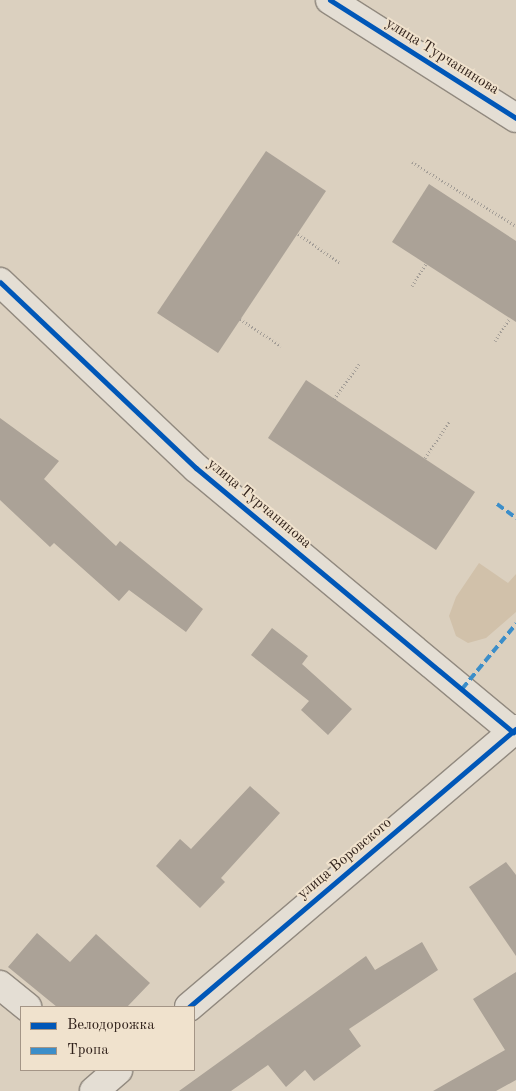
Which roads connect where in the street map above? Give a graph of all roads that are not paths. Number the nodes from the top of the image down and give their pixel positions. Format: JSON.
{"nodes":[{"id":1,"x":330,"y":0,"type":"edge"},
{"id":2,"x":516,"y":118,"type":"edge"},
{"id":3,"x":0,"y":282,"type":"edge"},
{"id":4,"x":515,"y":731,"type":"edge"},
{"id":5,"x":0,"y":985,"type":"edge"},
{"id":6,"x":26,"y":1006,"type":"edge"},
{"id":7,"x":191,"y":1006,"type":"edge"}],
"edges":[{"from":1,"to":2,"type":"street","name":"улица Турчанинова"},
{"from":3,"to":4,"type":"street","name":"улица Турчанинова"},
{"from":4,"to":7,"type":"street","name":"улица Воровского"},
{"from":5,"to":6,"type":"street"}]}
